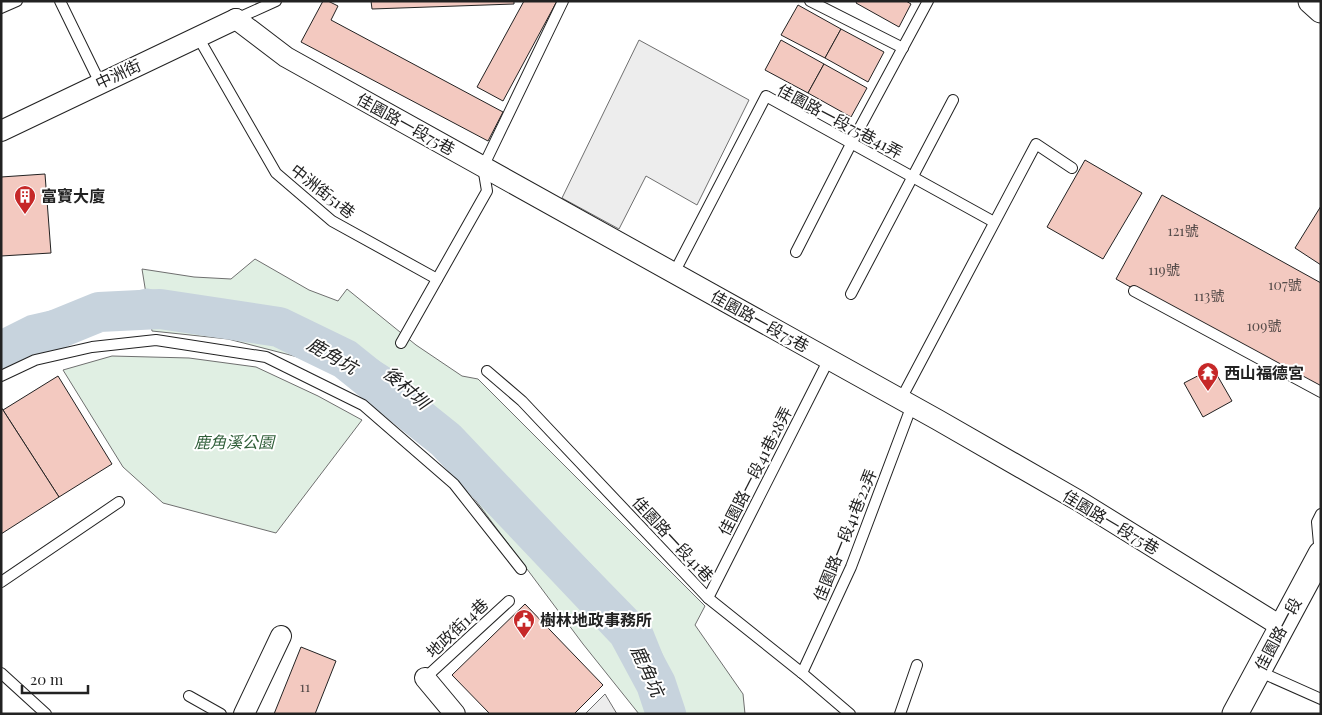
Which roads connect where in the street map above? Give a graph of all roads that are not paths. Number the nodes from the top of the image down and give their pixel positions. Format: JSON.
{"nodes":[{"id":1,"x":16,"y":1,"type":"edge"},
{"id":2,"x":60,"y":1,"type":"edge"},
{"id":3,"x":276,"y":1,"type":"edge"},
{"id":4,"x":563,"y":1,"type":"edge"},
{"id":5,"x":810,"y":1,"type":"edge"},
{"id":6,"x":928,"y":1,"type":"edge"},
{"id":7,"x":1311,"y":1,"type":"edge"},
{"id":8,"x":1,"y":8,"type":"edge"},
{"id":9,"x":235,"y":10,"type":"edge"},
{"id":10,"x":1321,"y":10,"type":"edge"},
{"id":11,"x":198,"y":36,"type":"junction"},
{"id":12,"x":903,"y":48,"type":"junction"},
{"id":13,"x":100,"y":83,"type":"junction"},
{"id":14,"x":953,"y":100,"type":"dead end"},
{"id":15,"x":1,"y":131,"type":"edge"},
{"id":16,"x":851,"y":144,"type":"junction"},
{"id":17,"x":483,"y":167,"type":"junction"},
{"id":18,"x":1072,"y":168,"type":"dead end"},
{"id":19,"x":912,"y":177,"type":"junction"},
{"id":20,"x":994,"y":222,"type":"junction"},
{"id":21,"x":796,"y":252,"type":"dead end"},
{"id":22,"x":674,"y":272,"type":"junction"},
{"id":23,"x":437,"y":279,"type":"junction"},
{"id":24,"x":1134,"y":290,"type":"dead end"},
{"id":25,"x":851,"y":294,"type":"dead end"},
{"id":26,"x":401,"y":343,"type":"dead end"},
{"id":27,"x":829,"y":359,"type":"junction"},
{"id":28,"x":486,"y":371,"type":"dead end"},
{"id":29,"x":1,"y":376,"type":"edge"},
{"id":30,"x":1321,"y":392,"type":"edge"},
{"id":31,"x":906,"y":402,"type":"junction"},
{"id":32,"x":119,"y":502,"type":"dead end"},
{"id":33,"x":1321,"y":514,"type":"edge"},
{"id":34,"x":1321,"y":555,"type":"edge"},
{"id":35,"x":521,"y":569,"type":"dead end"},
{"id":36,"x":1,"y":582,"type":"edge"},
{"id":37,"x":708,"y":598,"type":"junction"},
{"id":38,"x":508,"y":601,"type":"dead end"},
{"id":39,"x":1282,"y":627,"type":"junction"},
{"id":40,"x":281,"y":636,"type":"dead end"},
{"id":41,"x":917,"y":665,"type":"dead end"},
{"id":42,"x":1257,"y":671,"type":"junction"},
{"id":43,"x":1,"y":673,"type":"edge"},
{"id":44,"x":802,"y":673,"type":"junction"},
{"id":45,"x":425,"y":678,"type":"joint"},
{"id":46,"x":189,"y":696,"type":"dead end"},
{"id":47,"x":1321,"y":699,"type":"edge"},
{"id":48,"x":46,"y":714,"type":"edge"},
{"id":49,"x":221,"y":714,"type":"edge"},
{"id":50,"x":244,"y":714,"type":"edge"},
{"id":51,"x":455,"y":714,"type":"edge"},
{"id":52,"x":850,"y":714,"type":"edge"},
{"id":53,"x":900,"y":714,"type":"edge"},
{"id":54,"x":1234,"y":714,"type":"edge"}],
"edges":[{"from":1,"to":8,"type":"lane"},
{"from":2,"to":13,"type":"lane"},
{"from":3,"to":9,"type":"lane"},
{"from":4,"to":17,"type":"lane"},
{"from":5,"to":12,"type":"lane"},
{"from":6,"to":12,"type":"lane"},
{"from":7,"to":10,"type":"street"},
{"from":9,"to":11,"type":"street","name":"中洲街"},
{"from":9,"to":17,"type":"street","name":"佳園路一段75巷"},
{"from":11,"to":13,"type":"street","name":"中洲街"},
{"from":11,"to":23,"type":"lane","name":"中洲街51巷"},
{"from":12,"to":16,"type":"lane"},
{"from":13,"to":15,"type":"street","name":"中洲街"},
{"from":14,"to":19,"type":"lane"},
{"from":16,"to":19,"type":"lane","name":"佳園路一段75巷41弄"},
{"from":16,"to":21,"type":"lane"},
{"from":16,"to":22,"type":"lane","name":"佳園路一段75巷41弄"},
{"from":17,"to":22,"type":"street","name":"佳園路一段75巷"},
{"from":17,"to":23,"type":"lane"},
{"from":18,"to":20,"type":"lane","name":"佳園路一段41巷22弄"},
{"from":19,"to":20,"type":"lane","name":"佳園路一段75巷41弄"},
{"from":19,"to":25,"type":"lane"},
{"from":20,"to":31,"type":"lane","name":"佳園路一段41巷22弄"},
{"from":22,"to":27,"type":"street","name":"佳園路一段75巷"},
{"from":23,"to":26,"type":"lane"},
{"from":24,"to":30,"type":"lane"},
{"from":27,"to":31,"type":"street","name":"佳園路一段75巷"},
{"from":27,"to":37,"type":"lane","name":"佳園路一段41巷28弄"},
{"from":28,"to":37,"type":"lane","name":"佳園路一段41巷"},
{"from":29,"to":35,"type":"lane"},
{"from":31,"to":39,"type":"street","name":"佳園路一段75巷"},
{"from":31,"to":44,"type":"lane","name":"佳園路一段41巷22弄"},
{"from":32,"to":36,"type":"lane"},
{"from":33,"to":34,"type":"lane"},
{"from":34,"to":39,"type":"street","name":"佳園路一段"},
{"from":37,"to":44,"type":"lane","name":"佳園路一段41巷"},
{"from":38,"to":45,"type":"lane","name":"地政街14巷"},
{"from":39,"to":42,"type":"street","name":"佳園路一段"},
{"from":40,"to":50,"type":"street"},
{"from":41,"to":53,"type":"lane"},
{"from":42,"to":47,"type":"lane"},
{"from":42,"to":54,"type":"street","name":"佳園路一段"},
{"from":43,"to":48,"type":"lane"},
{"from":44,"to":52,"type":"lane","name":"佳園路一段41巷"},
{"from":45,"to":51,"type":"street"},
{"from":46,"to":49,"type":"lane"}]}
